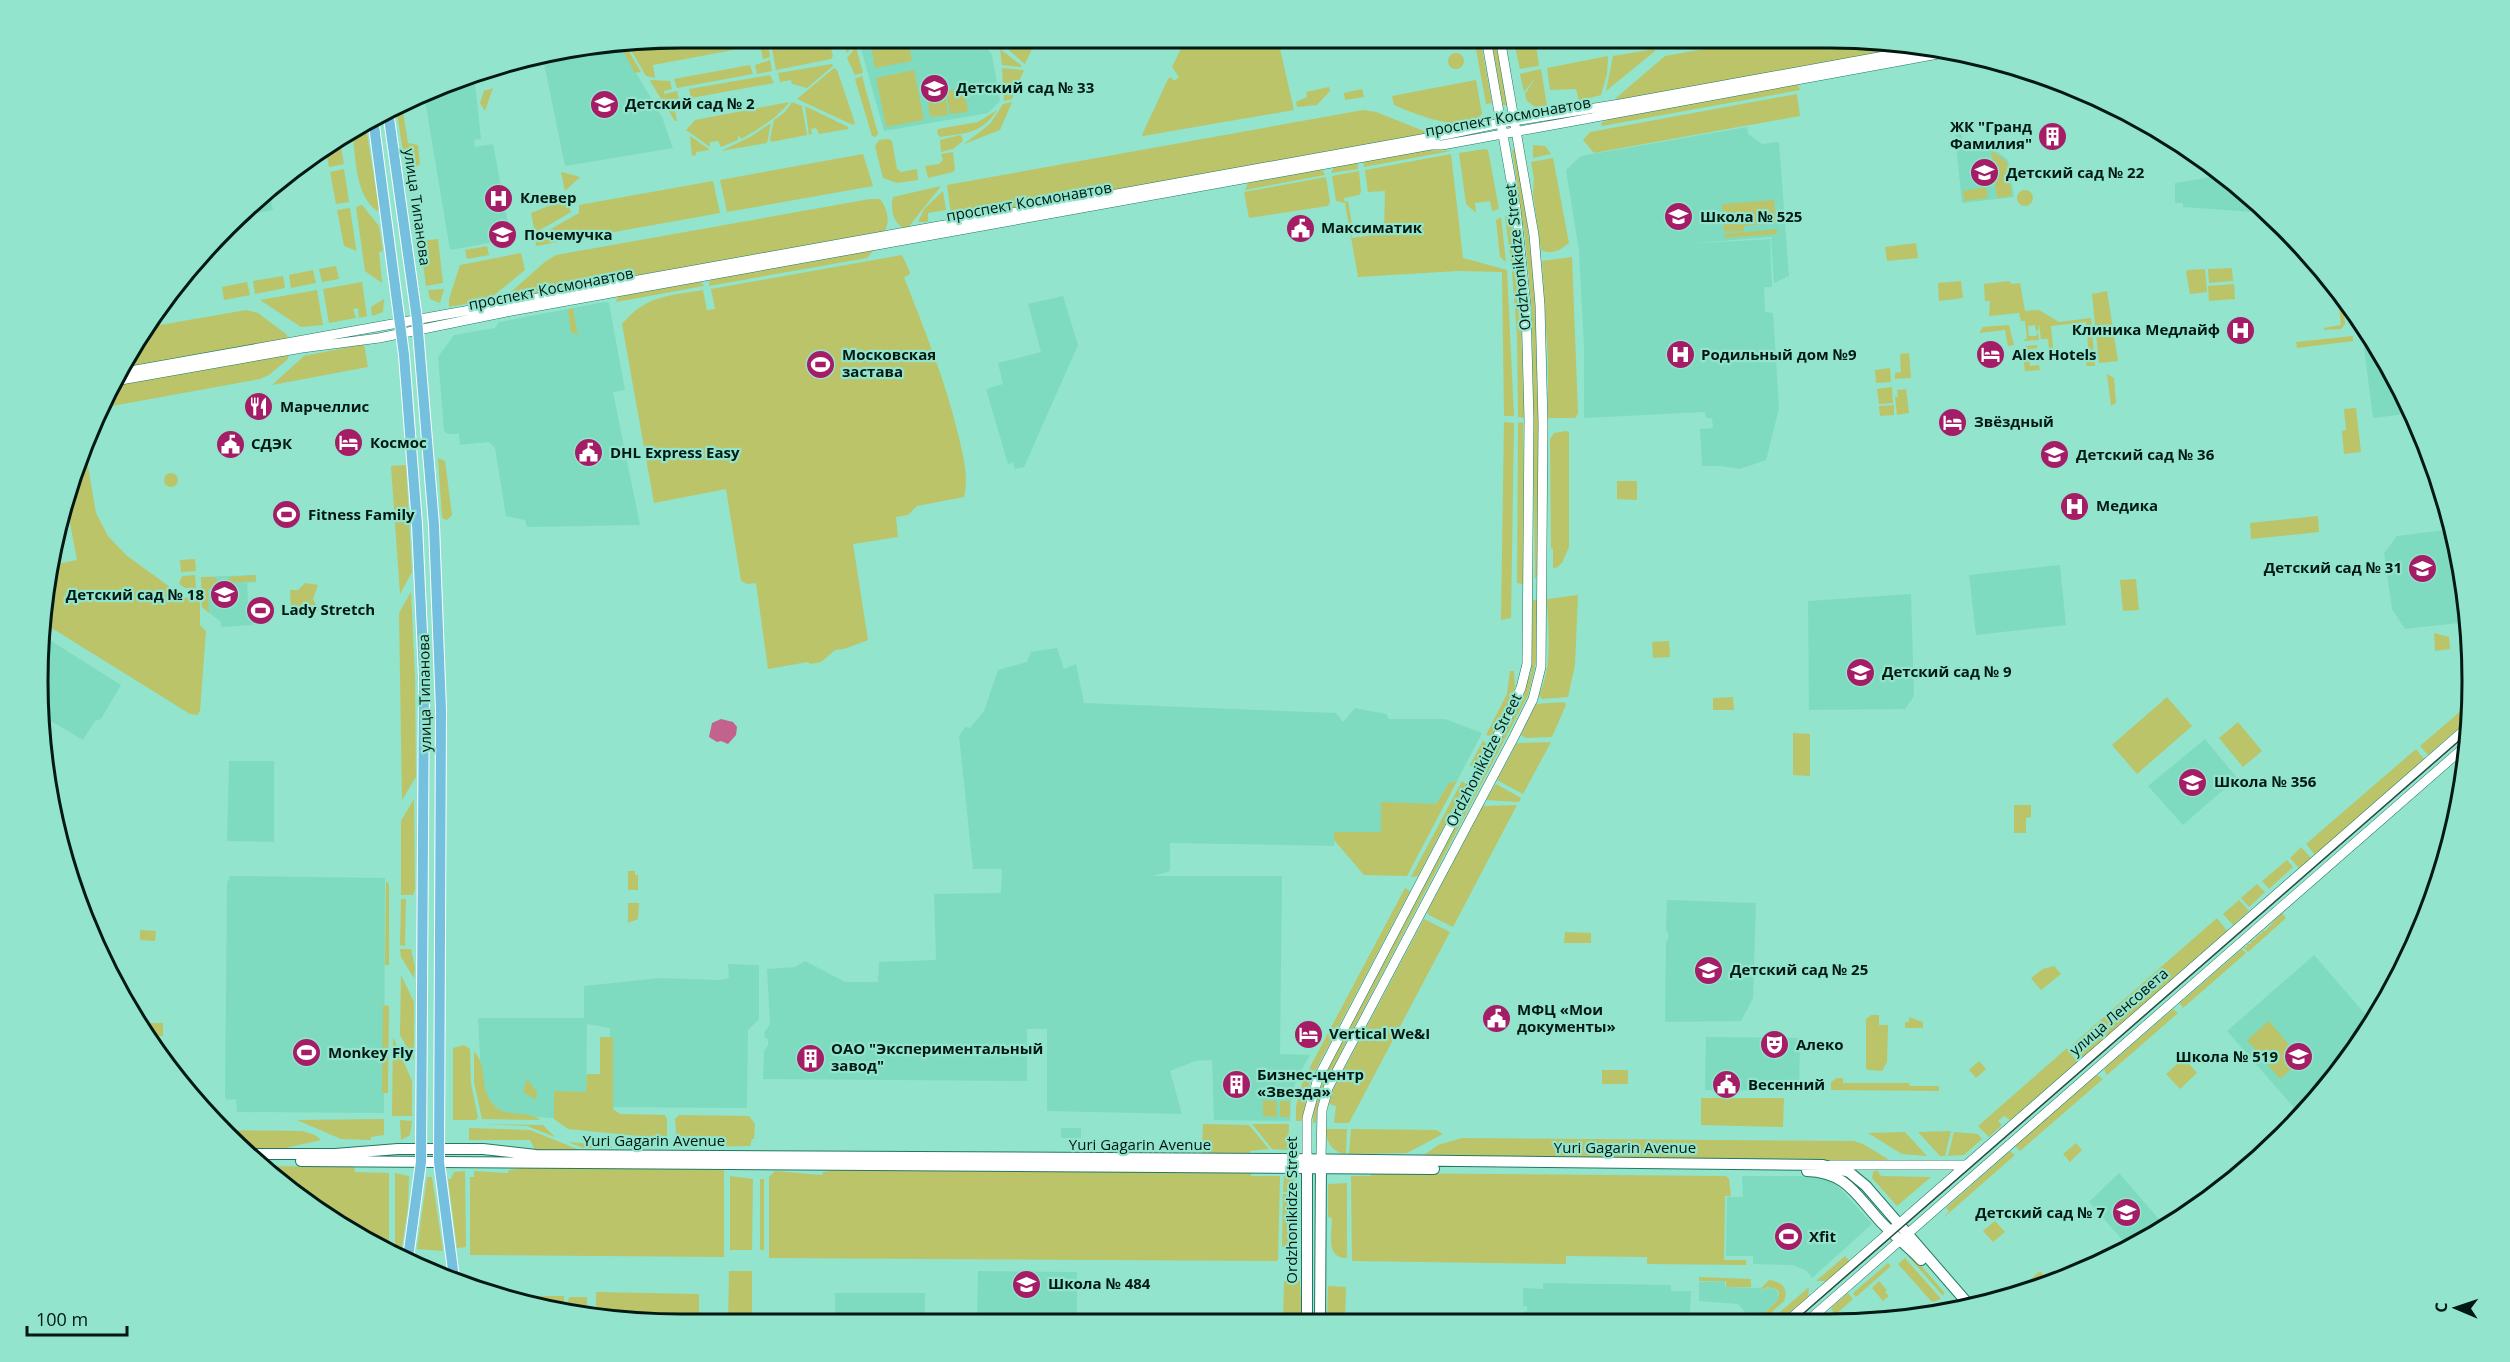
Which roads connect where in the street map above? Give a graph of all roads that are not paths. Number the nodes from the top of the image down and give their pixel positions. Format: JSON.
{"nodes":[{"id":1,"x":1488,"y":48,"type":"edge"},
{"id":2,"x":1502,"y":48,"type":"edge"},
{"id":3,"x":1904,"y":52,"type":"edge"},
{"id":4,"x":1928,"y":56,"type":"edge"},
{"id":5,"x":389,"y":119,"type":"edge"},
{"id":6,"x":1516,"y":120,"type":"junction"},
{"id":7,"x":1501,"y":123,"type":"junction"},
{"id":8,"x":374,"y":127,"type":"edge"},
{"id":9,"x":1518,"y":132,"type":"junction"},
{"id":10,"x":1503,"y":135,"type":"junction"},
{"id":11,"x":418,"y":325,"type":"junction"},
{"id":12,"x":402,"y":328,"type":"junction"},
{"id":13,"x":129,"y":371,"type":"edge"},
{"id":14,"x":125,"y":379,"type":"edge"},
{"id":15,"x":2460,"y":734,"type":"edge"},
{"id":16,"x":2458,"y":753,"type":"edge"},
{"id":17,"x":422,"y":1149,"type":"junction"},
{"id":18,"x":438,"y":1149,"type":"junction"},
{"id":19,"x":261,"y":1154,"type":"edge"},
{"id":20,"x":269,"y":1161,"type":"edge"},
{"id":21,"x":421,"y":1162,"type":"junction"},
{"id":22,"x":438,"y":1162,"type":"junction"},
{"id":23,"x":1307,"y":1163,"type":"junction"},
{"id":24,"x":1321,"y":1164,"type":"junction"},
{"id":25,"x":1824,"y":1165,"type":"junction"},
{"id":26,"x":1966,"y":1165,"type":"junction"},
{"id":27,"x":1975,"y":1175,"type":"junction"},
{"id":28,"x":1900,"y":1223,"type":"junction"},
{"id":29,"x":1890,"y":1232,"type":"junction"},
{"id":30,"x":1904,"y":1237,"type":"junction"},
{"id":31,"x":409,"y":1252,"type":"edge"},
{"id":32,"x":453,"y":1271,"type":"edge"},
{"id":33,"x":1963,"y":1299,"type":"edge"},
{"id":34,"x":1956,"y":1301,"type":"edge"},
{"id":35,"x":1307,"y":1314,"type":"edge"},
{"id":36,"x":1320,"y":1314,"type":"edge"},
{"id":37,"x":1796,"y":1314,"type":"edge"},
{"id":38,"x":1816,"y":1314,"type":"edge"}],
"edges":[{"from":1,"to":7,"type":"street","name":"Ordzhonikidze Street"},
{"from":2,"to":6,"type":"street","name":"Ordzhonikidze Street"},
{"from":3,"to":6,"type":"street","name":"проспект Космонавтов"},
{"from":4,"to":9,"type":"street","name":"проспект Космонавтов"},
{"from":5,"to":11,"type":"main road","name":"улица Типанова"},
{"from":6,"to":7,"type":"street","name":"проспект Космонавтов"},
{"from":6,"to":9,"type":"street","name":"Ordzhonikidze Street"},
{"from":7,"to":10,"type":"street","name":"Ordzhonikidze Street"},
{"from":7,"to":11,"type":"street","name":"проспект Космонавтов"},
{"from":8,"to":12,"type":"main road","name":"улица Типанова"},
{"from":9,"to":10,"type":"street","name":"проспект Космонавтов"},
{"from":9,"to":24,"type":"street","name":"Ordzhonikidze Street"},
{"from":10,"to":11,"type":"street","name":"проспект Космонавтов"},
{"from":10,"to":23,"type":"street","name":"Ordzhonikidze Street"},
{"from":11,"to":12,"type":"street","name":"проспект Космонавтов"},
{"from":11,"to":18,"type":"main road","name":"улица Типанова"},
{"from":12,"to":13,"type":"street","name":"проспект Космонавтов"},
{"from":12,"to":14,"type":"street","name":"проспект Космонавтов"},
{"from":12,"to":17,"type":"main road","name":"улица Типанова"},
{"from":15,"to":26,"type":"street","name":"улица Ленсовета"},
{"from":16,"to":27,"type":"street","name":"улица Ленсовета"},
{"from":17,"to":18,"type":"main road","name":"Yuri Gagarin Avenue"},
{"from":17,"to":19,"type":"main road","name":"Yuri Gagarin Avenue"},
{"from":17,"to":21,"type":"main road","name":"улица Типанова"},
{"from":18,"to":22,"type":"main road","name":"улица Типанова"},
{"from":18,"to":23,"type":"main road","name":"Yuri Gagarin Avenue"},
{"from":20,"to":21,"type":"main road","name":"Yuri Gagarin Avenue"},
{"from":21,"to":22,"type":"main road","name":"Yuri Gagarin Avenue"},
{"from":21,"to":31,"type":"main road","name":"улица Типанова"},
{"from":22,"to":23,"type":"main road","name":"Yuri Gagarin Avenue"},
{"from":22,"to":32,"type":"main road","name":"улица Типанова"},
{"from":23,"to":24,"type":"main road","name":"Yuri Gagarin Avenue"},
{"from":23,"to":35,"type":"main road","name":"Ordzhonikidze Street"},
{"from":24,"to":25,"type":"main road","name":"Yuri Gagarin Avenue"},
{"from":24,"to":29,"type":"main road","name":"Yuri Gagarin Avenue"},
{"from":24,"to":36,"type":"main road","name":"Ordzhonikidze Street"},
{"from":25,"to":26,"type":"street"},
{"from":25,"to":28,"type":"main road","name":"Yuri Gagarin Avenue"},
{"from":26,"to":27,"type":"street"},
{"from":26,"to":28,"type":"street","name":"улица Ленсовета"},
{"from":27,"to":30,"type":"street","name":"улица Ленсовета"},
{"from":28,"to":29,"type":"street","name":"улица Ленсовета"},
{"from":28,"to":30,"type":"main road","name":"Yuri Gagarin Avenue"},
{"from":29,"to":30,"type":"main road","name":"Yuri Gagarin Avenue"},
{"from":29,"to":37,"type":"street","name":"улица Ленсовета"},
{"from":30,"to":33,"type":"main road","name":"Yuri Gagarin Avenue"},
{"from":30,"to":34,"type":"main road","name":"Yuri Gagarin Avenue"},
{"from":30,"to":38,"type":"street","name":"улица Ленсовета"}]}
